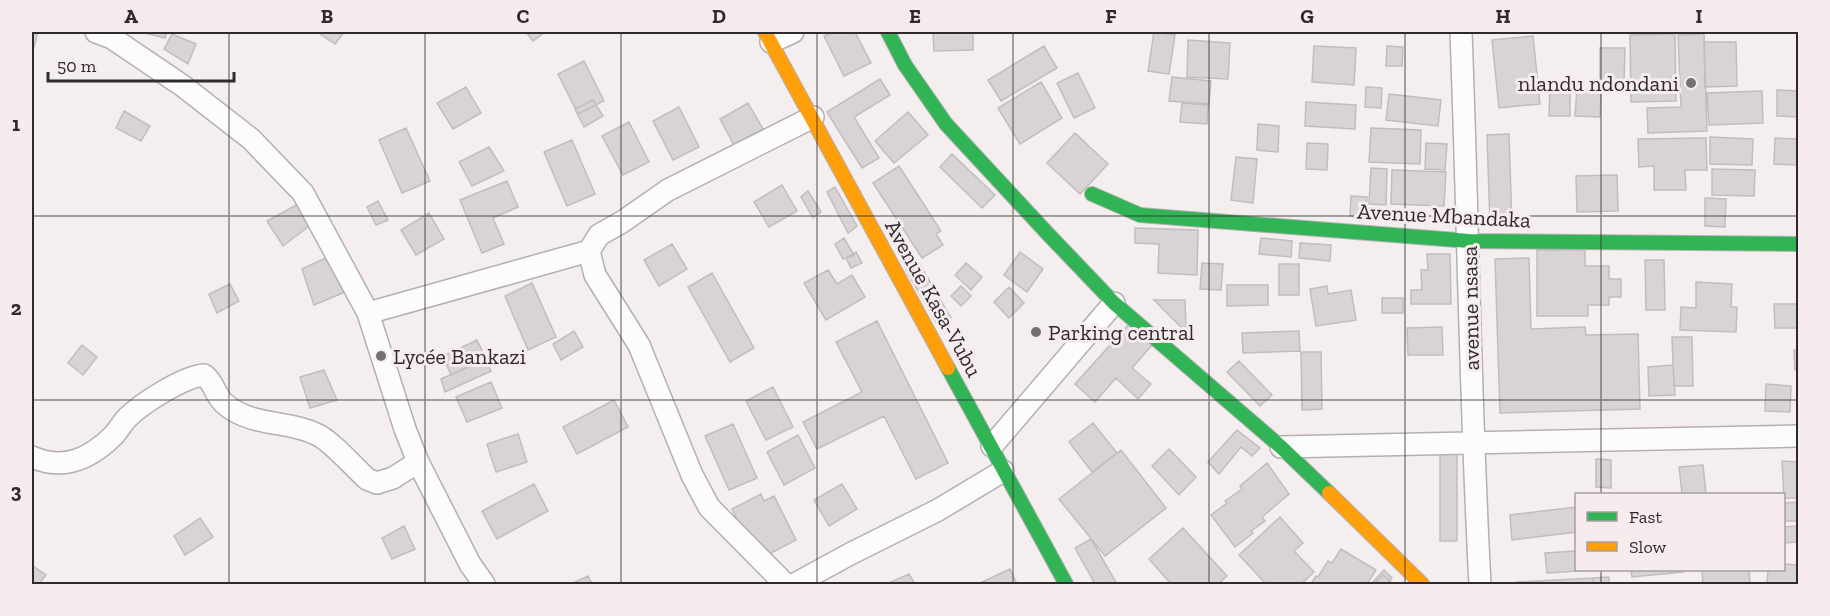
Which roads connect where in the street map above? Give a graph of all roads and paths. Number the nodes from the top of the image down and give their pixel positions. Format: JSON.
{"nodes":[{"id":1,"x":96,"y":32,"type":"edge"},
{"id":2,"x":793,"y":32,"type":"edge"},
{"id":3,"x":888,"y":32,"type":"edge"},
{"id":4,"x":1461,"y":32,"type":"edge"},
{"id":5,"x":768,"y":37,"type":"edge"},
{"id":6,"x":813,"y":117,"type":"junction"},
{"id":7,"x":1092,"y":194,"type":"dead end"},
{"id":8,"x":1469,"y":241,"type":"junction"},
{"id":9,"x":1798,"y":244,"type":"edge"},
{"id":10,"x":589,"y":251,"type":"junction"},
{"id":11,"x":1114,"y":303,"type":"junction"},
{"id":12,"x":368,"y":313,"type":"junction"},
{"id":13,"x":1798,"y":435,"type":"edge"},
{"id":14,"x":1472,"y":442,"type":"junction"},
{"id":15,"x":992,"y":446,"type":"junction"},
{"id":16,"x":1281,"y":447,"type":"junction"},
{"id":17,"x":32,"y":457,"type":"edge"},
{"id":18,"x":418,"y":462,"type":"junction"},
{"id":19,"x":1003,"y":471,"type":"junction"},
{"id":20,"x":484,"y":585,"type":"edge"},
{"id":21,"x":785,"y":585,"type":"edge"},
{"id":22,"x":795,"y":585,"type":"edge"},
{"id":23,"x":1066,"y":585,"type":"edge"},
{"id":24,"x":1422,"y":585,"type":"edge"},
{"id":25,"x":1480,"y":585,"type":"edge"}],
"edges":[{"from":1,"to":12,"type":"street"},
{"from":2,"to":5,"type":"street"},
{"from":3,"to":11,"type":"main road"},
{"from":4,"to":8,"type":"street","name":"avenue nsasa"},
{"from":5,"to":6,"type":"main road","name":"Avenue Kasa-Vubu"},
{"from":6,"to":10,"type":"street"},
{"from":6,"to":15,"type":"main road","name":"Avenue Kasa-Vubu"},
{"from":7,"to":8,"type":"main road","name":"Avenue Mbandaka"},
{"from":8,"to":9,"type":"main road","name":"Avenue Mbandaka"},
{"from":8,"to":14,"type":"street","name":"avenue nsasa"},
{"from":10,"to":12,"type":"street"},
{"from":10,"to":21,"type":"street"},
{"from":11,"to":15,"type":"street"},
{"from":11,"to":16,"type":"main road"},
{"from":12,"to":18,"type":"street"},
{"from":13,"to":14,"type":"street"},
{"from":14,"to":16,"type":"street"},
{"from":14,"to":25,"type":"street","name":"avenue nsasa"},
{"from":15,"to":19,"type":"main road","name":"Avenue Kasa-Vubu"},
{"from":16,"to":24,"type":"main road"},
{"from":17,"to":18,"type":"street"},
{"from":18,"to":20,"type":"street"},
{"from":19,"to":22,"type":"street"},
{"from":19,"to":23,"type":"main road","name":"Avenue Kasa-Vubu"}]}
